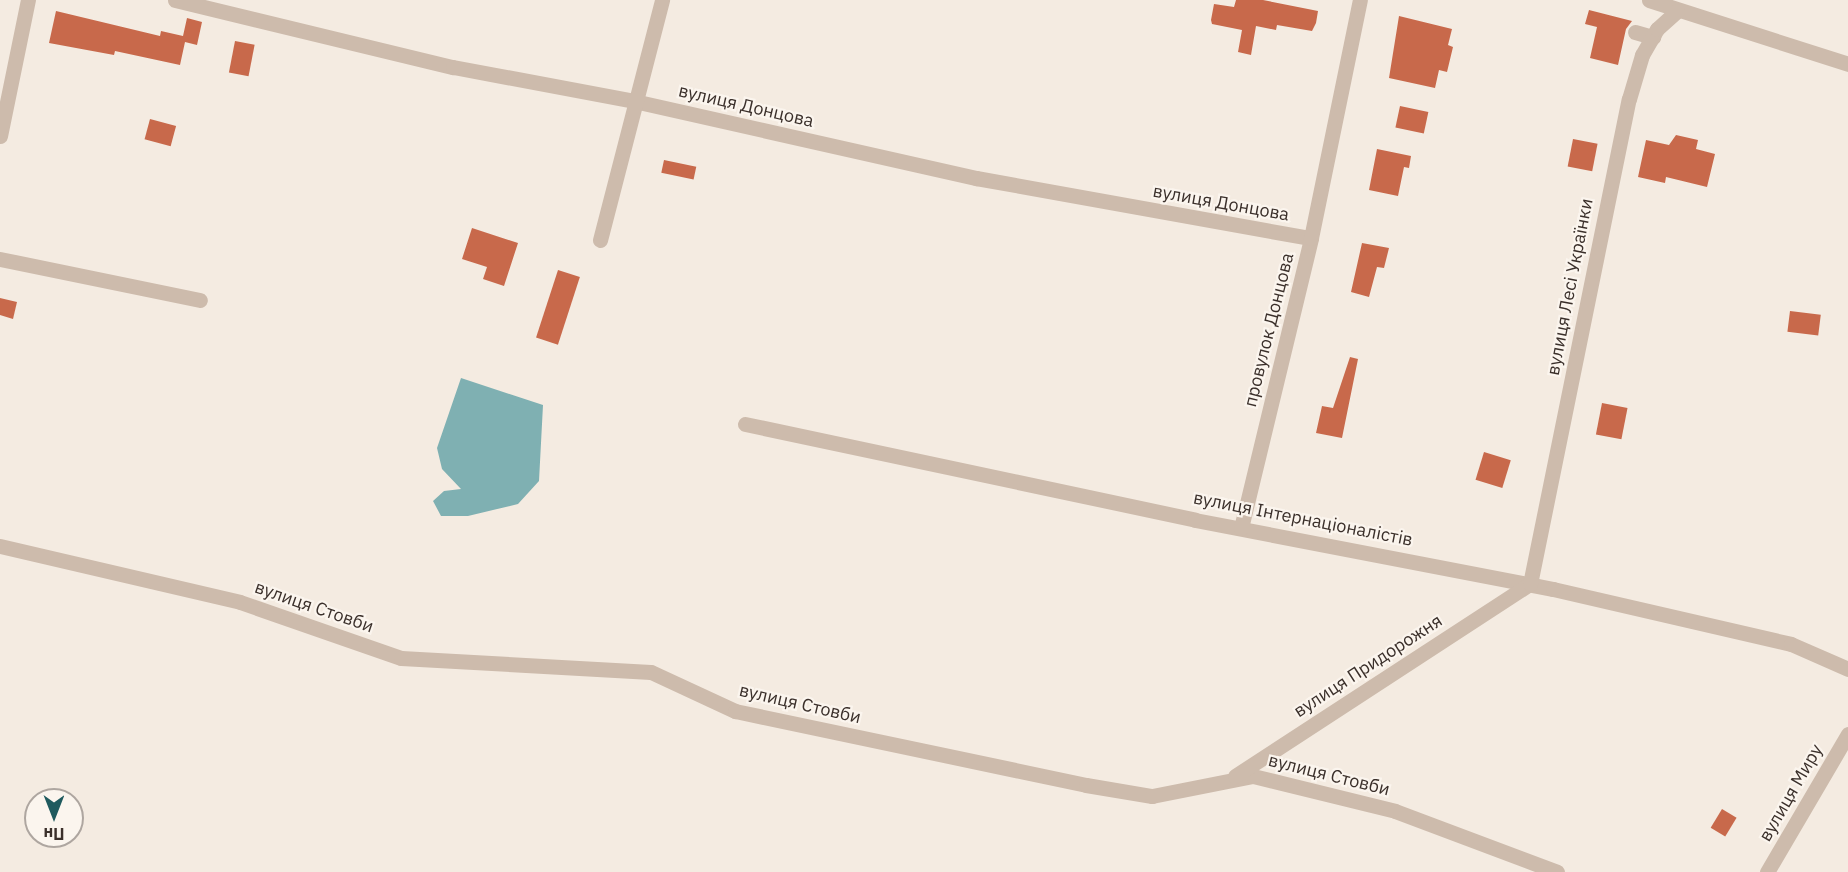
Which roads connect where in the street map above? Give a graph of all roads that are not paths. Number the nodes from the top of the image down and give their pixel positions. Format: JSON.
{"nodes":[{"id":1,"x":28,"y":0,"type":"edge"},
{"id":2,"x":175,"y":0,"type":"edge"},
{"id":3,"x":662,"y":0,"type":"edge"},
{"id":4,"x":1360,"y":0,"type":"edge"},
{"id":5,"x":1649,"y":0,"type":"edge"},
{"id":6,"x":1675,"y":7,"type":"edge"},
{"id":7,"x":1635,"y":32,"type":"dead end"},
{"id":8,"x":1653,"y":37,"type":"junction"},
{"id":9,"x":1848,"y":64,"type":"edge"},
{"id":10,"x":634,"y":101,"type":"junction"},
{"id":11,"x":0,"y":136,"type":"edge"},
{"id":12,"x":1311,"y":238,"type":"junction"},
{"id":13,"x":600,"y":240,"type":"dead end"},
{"id":14,"x":0,"y":259,"type":"edge"},
{"id":15,"x":200,"y":300,"type":"dead end"},
{"id":16,"x":745,"y":424,"type":"dead end"},
{"id":17,"x":1241,"y":528,"type":"junction"},
{"id":18,"x":0,"y":546,"type":"edge"},
{"id":19,"x":1530,"y":585,"type":"junction"},
{"id":20,"x":1848,"y":669,"type":"edge"},
{"id":21,"x":1848,"y":734,"type":"edge"},
{"id":22,"x":1228,"y":781,"type":"junction"},
{"id":23,"x":1557,"y":872,"type":"edge"},
{"id":24,"x":1767,"y":872,"type":"edge"}],
"edges":[{"from":1,"to":11,"type":"street"},
{"from":2,"to":10,"type":"street","name":"вулиця Донцова"},
{"from":3,"to":10,"type":"street"},
{"from":4,"to":12,"type":"street","name":"провулок Донцова"},
{"from":5,"to":6,"type":"street"},
{"from":6,"to":8,"type":"street","name":"вулиця Лесі Українки"},
{"from":6,"to":9,"type":"street"},
{"from":7,"to":8,"type":"street"},
{"from":8,"to":19,"type":"street","name":"вулиця Лесі Українки"},
{"from":10,"to":12,"type":"street","name":"вулиця Донцова"},
{"from":10,"to":13,"type":"street"},
{"from":12,"to":17,"type":"street","name":"провулок Донцова"},
{"from":14,"to":15,"type":"street"},
{"from":16,"to":17,"type":"street","name":"вулиця Інтернаціоналістів"},
{"from":17,"to":19,"type":"street","name":"вулиця Інтернаціоналістів"},
{"from":18,"to":22,"type":"street","name":"вулиця Стовби"},
{"from":19,"to":20,"type":"street","name":"вулиця Інтернаціоналістів"},
{"from":19,"to":22,"type":"street","name":"вулиця Придорожня"},
{"from":21,"to":24,"type":"street","name":"вулиця Миру"},
{"from":22,"to":23,"type":"street","name":"вулиця Стовби"}]}
